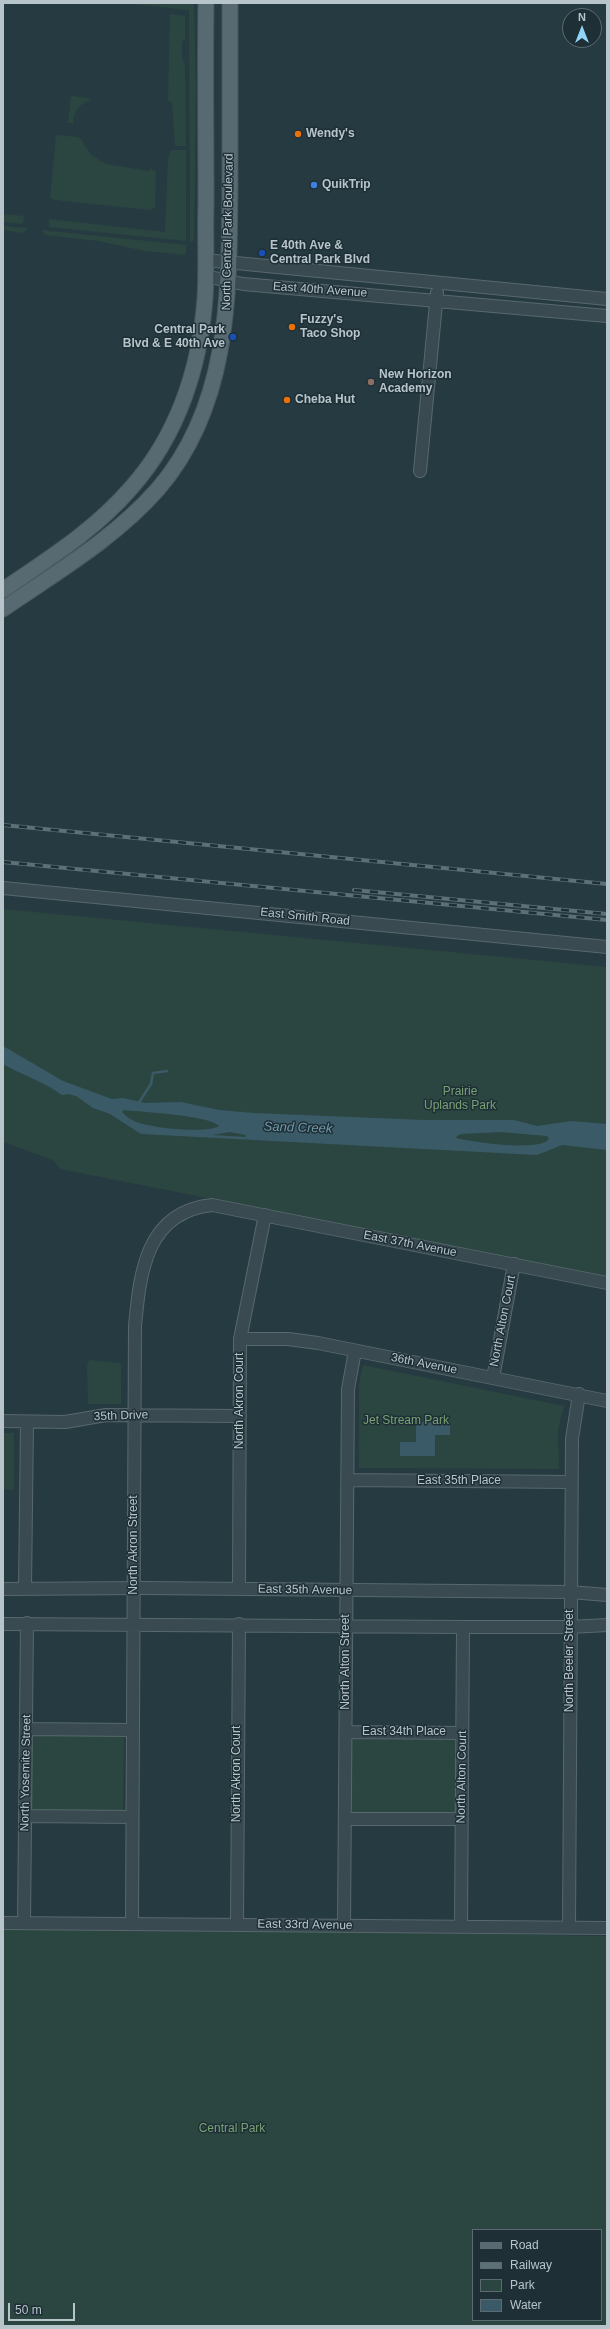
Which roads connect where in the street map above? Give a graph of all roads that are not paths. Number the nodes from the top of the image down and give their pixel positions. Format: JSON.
{"nodes":[{"id":1,"x":206,"y":3,"type":"edge"},
{"id":2,"x":230,"y":3,"type":"edge"},
{"id":3,"x":205,"y":260,"type":"junction"},
{"id":4,"x":229,"y":262,"type":"junction"},
{"id":5,"x":205,"y":276,"type":"junction"},
{"id":6,"x":228,"y":281,"type":"junction"},
{"id":7,"x":438,"y":283,"type":"junction"},
{"id":8,"x":607,"y":299,"type":"edge"},
{"id":9,"x":436,"y":300,"type":"junction"},
{"id":10,"x":607,"y":316,"type":"edge"},
{"id":11,"x":420,"y":471,"type":"dead end"},
{"id":12,"x":3,"y":590,"type":"edge"},
{"id":13,"x":3,"y":609,"type":"edge"},
{"id":14,"x":3,"y":888,"type":"edge"},
{"id":15,"x":607,"y":947,"type":"edge"},
{"id":16,"x":212,"y":1205,"type":"joint"},
{"id":17,"x":265,"y":1215,"type":"junction"},
{"id":18,"x":514,"y":1264,"type":"junction"},
{"id":19,"x":607,"y":1283,"type":"edge"},
{"id":20,"x":240,"y":1339,"type":"junction"},
{"id":21,"x":355,"y":1351,"type":"junction"},
{"id":22,"x":492,"y":1378,"type":"junction"},
{"id":23,"x":578,"y":1394,"type":"junction"},
{"id":24,"x":607,"y":1400,"type":"edge"},
{"id":25,"x":134,"y":1415,"type":"junction"},
{"id":26,"x":240,"y":1416,"type":"junction"},
{"id":27,"x":3,"y":1421,"type":"edge"},
{"id":28,"x":27,"y":1422,"type":"junction"},
{"id":29,"x":347,"y":1480,"type":"junction"},
{"id":30,"x":571,"y":1482,"type":"junction"},
{"id":31,"x":134,"y":1588,"type":"junction"},
{"id":32,"x":3,"y":1589,"type":"edge"},
{"id":33,"x":25,"y":1589,"type":"junction"},
{"id":34,"x":239,"y":1589,"type":"junction"},
{"id":35,"x":346,"y":1590,"type":"junction"},
{"id":36,"x":570,"y":1592,"type":"junction"},
{"id":37,"x":607,"y":1595,"type":"edge"},
{"id":38,"x":27,"y":1623,"type":"junction"},
{"id":39,"x":3,"y":1624,"type":"edge"},
{"id":40,"x":133,"y":1624,"type":"junction"},
{"id":41,"x":239,"y":1624,"type":"junction"},
{"id":42,"x":607,"y":1625,"type":"edge"},
{"id":43,"x":346,"y":1626,"type":"junction"},
{"id":44,"x":463,"y":1627,"type":"junction"},
{"id":45,"x":570,"y":1627,"type":"junction"},
{"id":46,"x":26,"y":1729,"type":"junction"},
{"id":47,"x":133,"y":1730,"type":"junction"},
{"id":48,"x":346,"y":1732,"type":"junction"},
{"id":49,"x":462,"y":1733,"type":"junction"},
{"id":50,"x":25,"y":1816,"type":"junction"},
{"id":51,"x":132,"y":1817,"type":"junction"},
{"id":52,"x":345,"y":1819,"type":"junction"},
{"id":53,"x":462,"y":1819,"type":"junction"},
{"id":54,"x":3,"y":1923,"type":"edge"},
{"id":55,"x":24,"y":1923,"type":"junction"},
{"id":56,"x":132,"y":1923,"type":"junction"},
{"id":57,"x":237,"y":1924,"type":"junction"},
{"id":58,"x":344,"y":1926,"type":"junction"},
{"id":59,"x":461,"y":1926,"type":"junction"},
{"id":60,"x":569,"y":1928,"type":"junction"},
{"id":61,"x":607,"y":1928,"type":"edge"}],
"edges":[{"from":1,"to":3,"type":"main road","name":"North Central Park Boulevard"},
{"from":2,"to":4,"type":"main road","name":"North Central Park Boulevard"},
{"from":3,"to":4,"type":"street","name":"East 40th Avenue"},
{"from":3,"to":5,"type":"main road","name":"North Central Park Boulevard"},
{"from":4,"to":6,"type":"main road","name":"North Central Park Boulevard"},
{"from":4,"to":7,"type":"street","name":"East 40th Avenue"},
{"from":5,"to":6,"type":"street","name":"East 40th Avenue"},
{"from":5,"to":12,"type":"main road","name":"North Central Park Boulevard"},
{"from":6,"to":9,"type":"street","name":"East 40th Avenue"},
{"from":6,"to":13,"type":"main road","name":"North Central Park Boulevard"},
{"from":7,"to":8,"type":"street","name":"East 40th Avenue"},
{"from":7,"to":9,"type":"street"},
{"from":9,"to":10,"type":"street","name":"East 40th Avenue"},
{"from":9,"to":11,"type":"street"},
{"from":14,"to":15,"type":"street","name":"East Smith Road"},
{"from":16,"to":17,"type":"street","name":"East 37th Avenue"},
{"from":16,"to":25,"type":"street","name":"North Akron Street"},
{"from":17,"to":18,"type":"street","name":"East 37th Avenue"},
{"from":17,"to":20,"type":"street","name":"North Akron Court"},
{"from":18,"to":19,"type":"street","name":"East 37th Avenue"},
{"from":18,"to":22,"type":"street","name":"North Alton Court"},
{"from":20,"to":21,"type":"street","name":"36th Avenue"},
{"from":20,"to":26,"type":"street","name":"North Akron Court"},
{"from":21,"to":22,"type":"street","name":"36th Avenue"},
{"from":21,"to":29,"type":"street","name":"North Alton Street"},
{"from":22,"to":23,"type":"street","name":"36th Avenue"},
{"from":23,"to":24,"type":"street","name":"36th Avenue"},
{"from":23,"to":30,"type":"street","name":"North Beeler Street"},
{"from":25,"to":26,"type":"street","name":"35th Drive"},
{"from":25,"to":28,"type":"street","name":"35th Drive"},
{"from":25,"to":31,"type":"street","name":"North Akron Street"},
{"from":26,"to":34,"type":"street","name":"North Akron Court"},
{"from":27,"to":28,"type":"street","name":"35th Drive"},
{"from":28,"to":33,"type":"street"},
{"from":29,"to":30,"type":"street","name":"East 35th Place"},
{"from":29,"to":35,"type":"street","name":"North Alton Street"},
{"from":30,"to":36,"type":"street","name":"North Beeler Street"},
{"from":31,"to":33,"type":"street","name":"East 35th Avenue"},
{"from":31,"to":34,"type":"street","name":"East 35th Avenue"},
{"from":31,"to":40,"type":"street","name":"North Akron Street"},
{"from":32,"to":33,"type":"street","name":"East 35th Avenue"},
{"from":34,"to":35,"type":"street","name":"East 35th Avenue"},
{"from":35,"to":36,"type":"street","name":"East 35th Avenue"},
{"from":35,"to":43,"type":"street","name":"North Alton Street"},
{"from":36,"to":37,"type":"street","name":"East 35th Avenue"},
{"from":36,"to":45,"type":"street","name":"North Beeler Street"},
{"from":38,"to":39,"type":"street"},
{"from":38,"to":40,"type":"street"},
{"from":38,"to":46,"type":"street","name":"North Yosemite Street"},
{"from":40,"to":41,"type":"street"},
{"from":40,"to":47,"type":"street","name":"North Akron Street"},
{"from":41,"to":43,"type":"street"},
{"from":41,"to":57,"type":"street","name":"North Akron Court"},
{"from":42,"to":45,"type":"street"},
{"from":43,"to":44,"type":"street"},
{"from":43,"to":48,"type":"street","name":"North Alton Street"},
{"from":44,"to":45,"type":"street"},
{"from":44,"to":49,"type":"street","name":"North Alton Court"},
{"from":45,"to":60,"type":"street","name":"North Beeler Street"},
{"from":46,"to":47,"type":"street"},
{"from":46,"to":50,"type":"street","name":"North Yosemite Street"},
{"from":47,"to":51,"type":"street","name":"North Akron Street"},
{"from":48,"to":49,"type":"street","name":"East 34th Place"},
{"from":48,"to":52,"type":"street","name":"North Alton Street"},
{"from":49,"to":53,"type":"street","name":"North Alton Court"},
{"from":50,"to":51,"type":"street"},
{"from":50,"to":55,"type":"street","name":"North Yosemite Street"},
{"from":51,"to":56,"type":"street","name":"North Akron Street"},
{"from":52,"to":53,"type":"street"},
{"from":52,"to":58,"type":"street","name":"North Alton Street"},
{"from":53,"to":59,"type":"street","name":"North Alton Court"},
{"from":54,"to":55,"type":"street","name":"East 33rd Avenue"},
{"from":55,"to":56,"type":"street","name":"East 33rd Avenue"},
{"from":56,"to":57,"type":"street","name":"East 33rd Avenue"},
{"from":57,"to":58,"type":"street","name":"East 33rd Avenue"},
{"from":58,"to":59,"type":"street","name":"East 33rd Avenue"},
{"from":59,"to":60,"type":"street","name":"East 33rd Avenue"},
{"from":60,"to":61,"type":"street","name":"East 33rd Avenue"}]}
